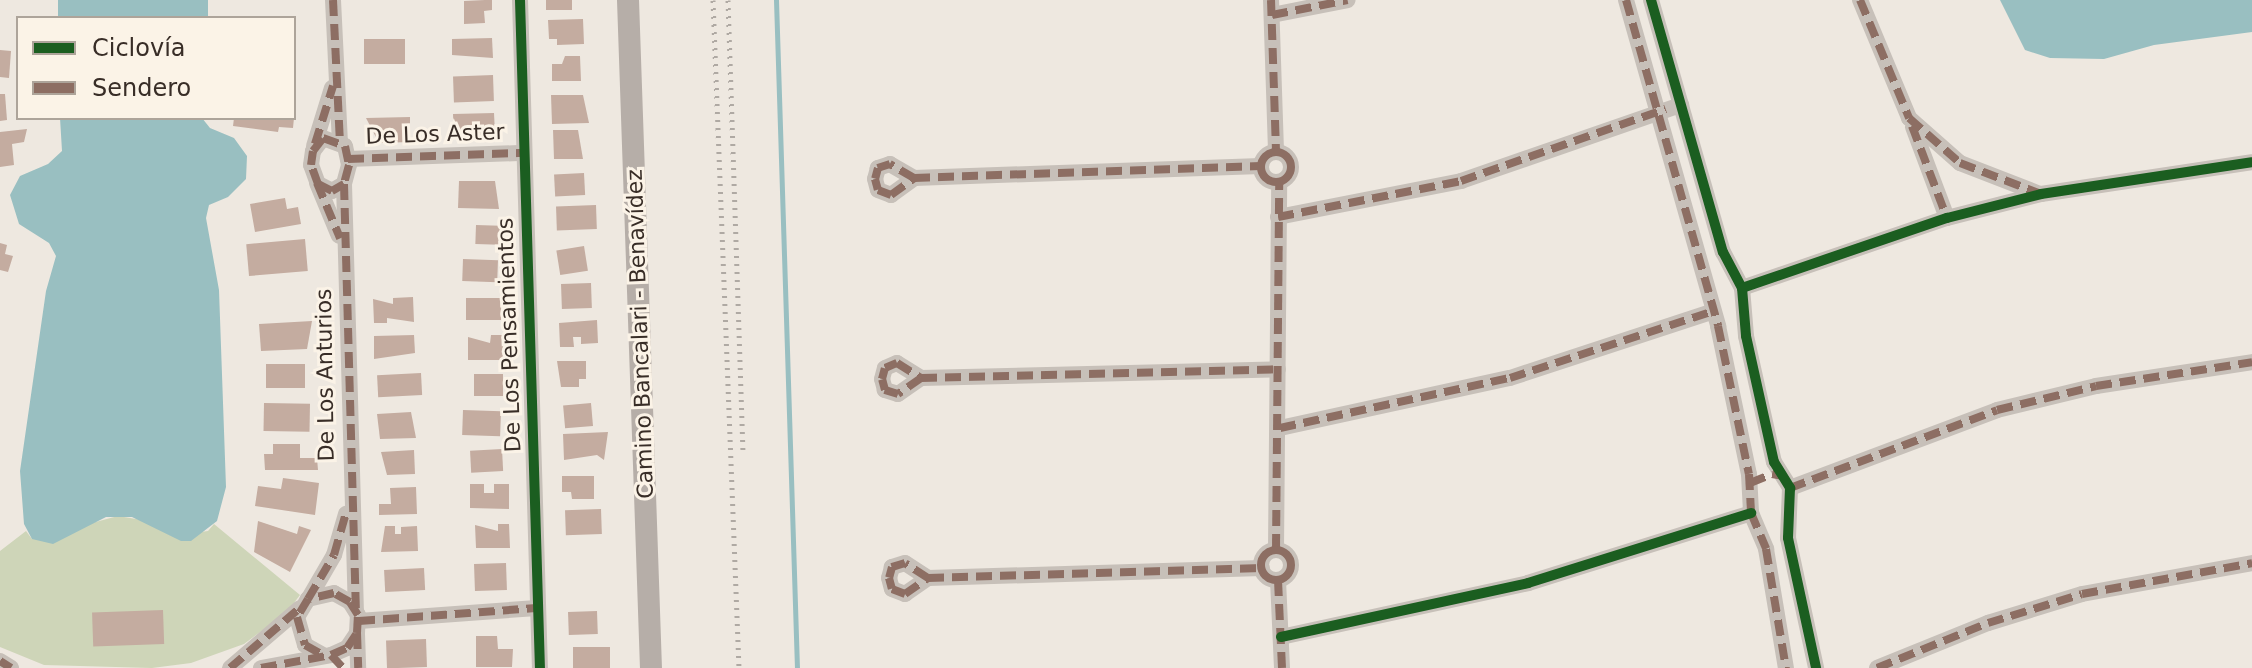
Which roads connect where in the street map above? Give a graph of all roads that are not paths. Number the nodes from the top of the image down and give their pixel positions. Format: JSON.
{"nodes":[{"id":1,"x":333,"y":0,"type":"edge"},
{"id":2,"x":520,"y":0,"type":"edge"},
{"id":3,"x":628,"y":0,"type":"edge"},
{"id":4,"x":1348,"y":0,"type":"edge"},
{"id":5,"x":1626,"y":0,"type":"edge"},
{"id":6,"x":1651,"y":0,"type":"edge"},
{"id":7,"x":1860,"y":0,"type":"edge"},
{"id":8,"x":1272,"y":8,"type":"edge"},
{"id":9,"x":336,"y":75,"type":"junction"},
{"id":10,"x":1681,"y":105,"type":"junction"},
{"id":11,"x":1659,"y":112,"type":"junction"},
{"id":12,"x":1909,"y":118,"type":"junction"},
{"id":13,"x":340,"y":141,"type":"junction"},
{"id":14,"x":313,"y":151,"type":"junction"},
{"id":15,"x":1276,"y":152,"type":"junction"},
{"id":16,"x":524,"y":153,"type":"junction"},
{"id":17,"x":348,"y":159,"type":"junction"},
{"id":18,"x":2252,"y":162,"type":"edge"},
{"id":19,"x":1261,"y":166,"type":"junction"},
{"id":20,"x":914,"y":178,"type":"dead end"},
{"id":21,"x":1279,"y":182,"type":"junction"},
{"id":22,"x":317,"y":183,"type":"junction"},
{"id":23,"x":344,"y":184,"type":"junction"},
{"id":24,"x":2041,"y":194,"type":"junction"},
{"id":25,"x":1278,"y":217,"type":"junction"},
{"id":26,"x":1947,"y":218,"type":"junction"},
{"id":27,"x":344,"y":249,"type":"junction"},
{"id":28,"x":1739,"y":282,"type":"junction"},
{"id":29,"x":1710,"y":294,"type":"junction"},
{"id":30,"x":1714,"y":319,"type":"junction"},
{"id":31,"x":1743,"y":320,"type":"junction"},
{"id":32,"x":2252,"y":362,"type":"edge"},
{"id":33,"x":1278,"y":369,"type":"junction"},
{"id":34,"x":921,"y":378,"type":"dead end"},
{"id":35,"x":1280,"y":428,"type":"junction"},
{"id":36,"x":1786,"y":482,"type":"junction"},
{"id":37,"x":1750,"y":483,"type":"junction"},
{"id":38,"x":350,"y":501,"type":"junction"},
{"id":39,"x":1751,"y":513,"type":"junction"},
{"id":40,"x":1787,"y":519,"type":"junction"},
{"id":41,"x":1758,"y":530,"type":"junction"},
{"id":42,"x":1276,"y":550,"type":"junction"},
{"id":43,"x":2252,"y":563,"type":"edge"},
{"id":44,"x":1262,"y":568,"type":"junction"},
{"id":45,"x":928,"y":578,"type":"dead end"},
{"id":46,"x":1278,"y":580,"type":"junction"},
{"id":47,"x":305,"y":603,"type":"junction"},
{"id":48,"x":537,"y":608,"type":"junction"},
{"id":49,"x":357,"y":621,"type":"junction"},
{"id":50,"x":1281,"y":637,"type":"junction"},
{"id":51,"x":327,"y":655,"type":"junction"},
{"id":52,"x":0,"y":661,"type":"edge"},
{"id":53,"x":11,"y":668,"type":"edge"},
{"id":54,"x":230,"y":668,"type":"edge"},
{"id":55,"x":261,"y":668,"type":"edge"},
{"id":56,"x":343,"y":668,"type":"edge"},
{"id":57,"x":358,"y":668,"type":"edge"},
{"id":58,"x":540,"y":668,"type":"edge"},
{"id":59,"x":651,"y":668,"type":"edge"},
{"id":60,"x":1282,"y":668,"type":"edge"},
{"id":61,"x":1786,"y":668,"type":"edge"},
{"id":62,"x":1816,"y":668,"type":"edge"},
{"id":63,"x":1877,"y":668,"type":"edge"}],
"edges":[{"from":1,"to":9,"type":"street"},
{"from":2,"to":16,"type":"street","name":"De Los Pensamientos"},
{"from":3,"to":59,"type":"main road","name":"Camino Bancalari - Benavídez"},
{"from":4,"to":8,"type":"street"},
{"from":5,"to":11,"type":"street"},
{"from":6,"to":10,"type":"street"},
{"from":7,"to":12,"type":"street"},
{"from":8,"to":15,"type":"street"},
{"from":9,"to":13,"type":"street"},
{"from":9,"to":14,"type":"street"},
{"from":10,"to":11,"type":"street"},
{"from":10,"to":28,"type":"street"},
{"from":11,"to":25,"type":"street"},
{"from":11,"to":29,"type":"street"},
{"from":12,"to":24,"type":"street"},
{"from":12,"to":26,"type":"street"},
{"from":13,"to":14,"type":"street"},
{"from":13,"to":17,"type":"street"},
{"from":14,"to":22,"type":"street"},
{"from":15,"to":19,"type":"street"},
{"from":15,"to":21,"type":"street"},
{"from":16,"to":17,"type":"street","name":"De Los Aster"},
{"from":16,"to":48,"type":"street","name":"De Los Pensamientos"},
{"from":17,"to":23,"type":"street"},
{"from":18,"to":24,"type":"street"},
{"from":19,"to":20,"type":"street"},
{"from":19,"to":21,"type":"street"},
{"from":21,"to":25,"type":"street"},
{"from":22,"to":23,"type":"street"},
{"from":22,"to":27,"type":"street"},
{"from":23,"to":27,"type":"street","name":"De Los Anturios"},
{"from":24,"to":26,"type":"street"},
{"from":25,"to":33,"type":"street"},
{"from":26,"to":28,"type":"street"},
{"from":27,"to":38,"type":"street","name":"De Los Anturios"},
{"from":28,"to":29,"type":"street"},
{"from":28,"to":31,"type":"street"},
{"from":29,"to":30,"type":"street"},
{"from":30,"to":31,"type":"street"},
{"from":30,"to":35,"type":"street"},
{"from":30,"to":37,"type":"street"},
{"from":31,"to":36,"type":"street"},
{"from":32,"to":36,"type":"street"},
{"from":33,"to":34,"type":"street"},
{"from":33,"to":35,"type":"street"},
{"from":35,"to":42,"type":"street"},
{"from":36,"to":37,"type":"street"},
{"from":36,"to":40,"type":"street"},
{"from":37,"to":39,"type":"street"},
{"from":38,"to":47,"type":"street"},
{"from":38,"to":49,"type":"street","name":"De Los Anturios"},
{"from":39,"to":41,"type":"street"},
{"from":39,"to":50,"type":"street"},
{"from":40,"to":41,"type":"street"},
{"from":40,"to":62,"type":"street"},
{"from":41,"to":61,"type":"street"},
{"from":42,"to":44,"type":"street"},
{"from":42,"to":46,"type":"street"},
{"from":43,"to":63,"type":"street"},
{"from":44,"to":45,"type":"street"},
{"from":44,"to":46,"type":"street"},
{"from":46,"to":50,"type":"street"},
{"from":47,"to":49,"type":"street"},
{"from":47,"to":51,"type":"street"},
{"from":47,"to":54,"type":"street"},
{"from":48,"to":49,"type":"street"},
{"from":48,"to":58,"type":"street","name":"De Los Pensamientos"},
{"from":49,"to":51,"type":"street"},
{"from":49,"to":57,"type":"street","name":"De Los Anturios"},
{"from":50,"to":60,"type":"street"},
{"from":51,"to":55,"type":"street"},
{"from":51,"to":56,"type":"street"},
{"from":52,"to":53,"type":"street"}]}
